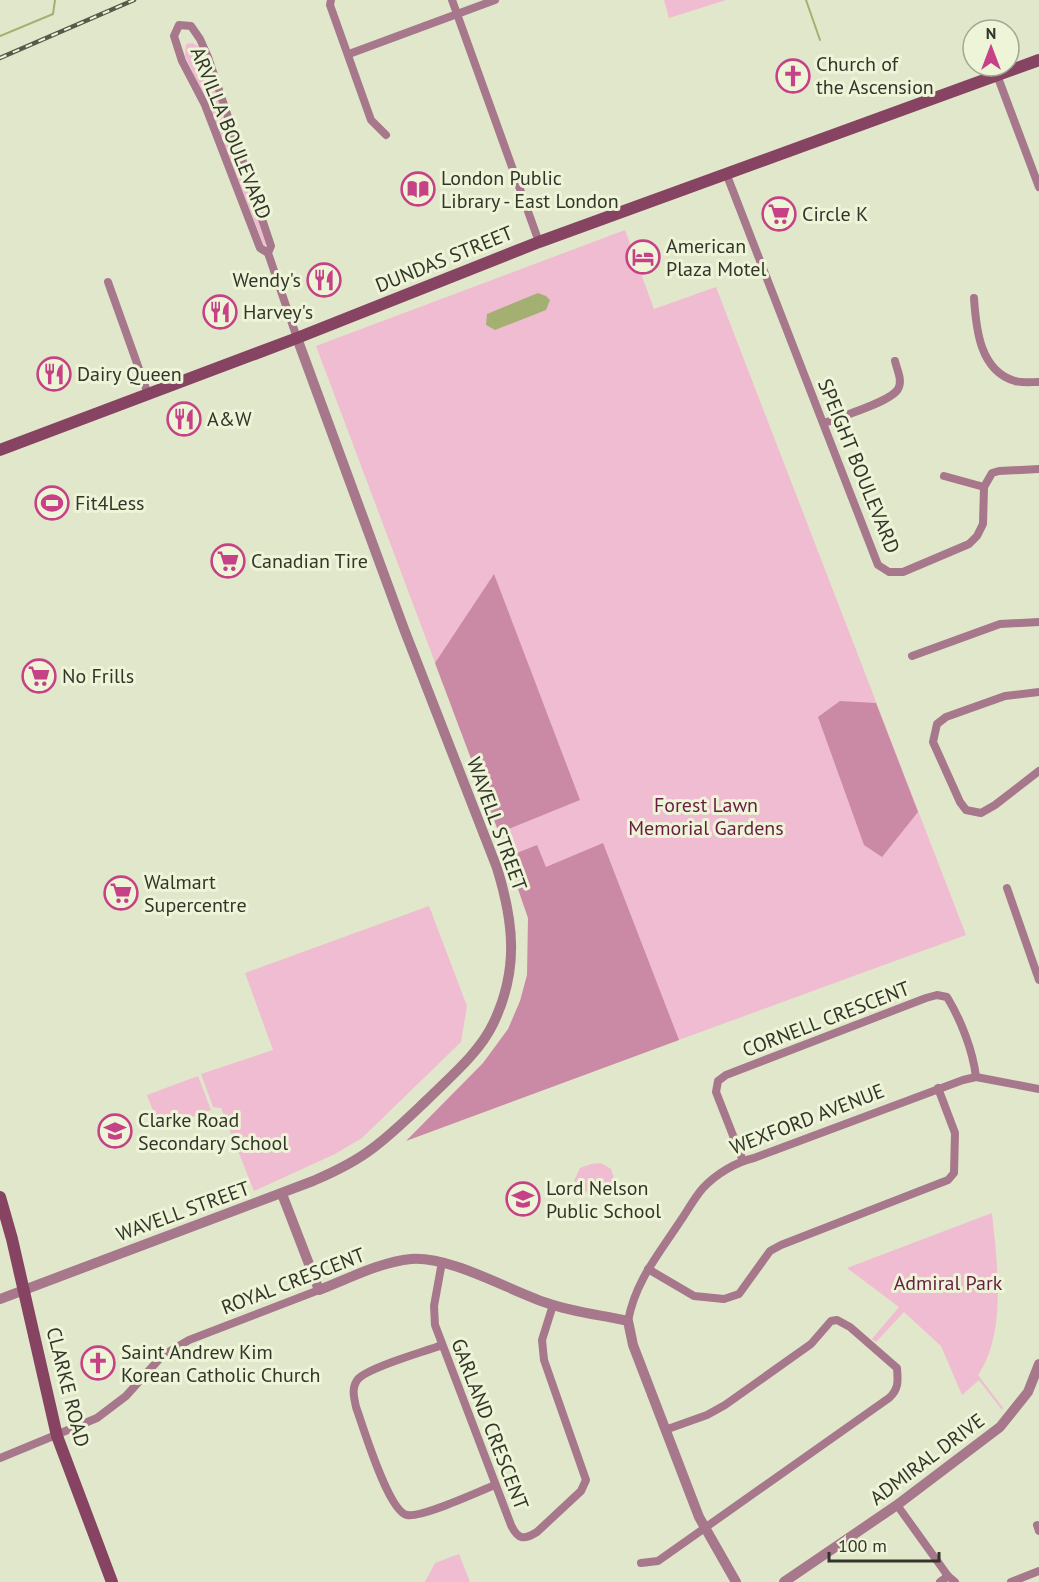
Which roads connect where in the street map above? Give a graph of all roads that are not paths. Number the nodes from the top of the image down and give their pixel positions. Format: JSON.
{"nodes":[{"id":1,"x":332,"y":0,"type":"edge"},
{"id":2,"x":452,"y":0,"type":"edge"},
{"id":3,"x":495,"y":0,"type":"edge"},
{"id":4,"x":457,"y":14,"type":"junction"},
{"id":5,"x":349,"y":54,"type":"junction"},
{"id":6,"x":1039,"y":60,"type":"edge"},
{"id":7,"x":1021,"y":66,"type":"edge"},
{"id":8,"x":989,"y":78,"type":"edge"},
{"id":9,"x":998,"y":78,"type":"edge"},
{"id":10,"x":386,"y":135,"type":"dead end"},
{"id":11,"x":726,"y":173,"type":"junction"},
{"id":12,"x":1039,"y":187,"type":"edge"},
{"id":13,"x":539,"y":242,"type":"junction"},
{"id":14,"x":268,"y":253,"type":"junction"},
{"id":15,"x":108,"y":282,"type":"dead end"},
{"id":16,"x":974,"y":298,"type":"dead end"},
{"id":17,"x":297,"y":338,"type":"junction"},
{"id":18,"x":895,"y":361,"type":"dead end"},
{"id":19,"x":1039,"y":382,"type":"edge"},
{"id":20,"x":148,"y":394,"type":"junction"},
{"id":21,"x":824,"y":423,"type":"junction"},
{"id":22,"x":0,"y":450,"type":"edge"},
{"id":23,"x":1039,"y":469,"type":"edge"},
{"id":24,"x":944,"y":476,"type":"dead end"},
{"id":25,"x":984,"y":487,"type":"junction"},
{"id":26,"x":1039,"y":622,"type":"edge"},
{"id":27,"x":912,"y":656,"type":"dead end"},
{"id":28,"x":1039,"y":693,"type":"edge"},
{"id":29,"x":1039,"y":771,"type":"edge"},
{"id":30,"x":1007,"y":888,"type":"dead end"},
{"id":31,"x":1039,"y":980,"type":"edge"},
{"id":32,"x":976,"y":1077,"type":"junction"},
{"id":33,"x":938,"y":1088,"type":"junction"},
{"id":34,"x":1039,"y":1089,"type":"edge"},
{"id":35,"x":743,"y":1161,"type":"junction"},
{"id":36,"x":282,"y":1194,"type":"junction"},
{"id":37,"x":0,"y":1197,"type":"edge"},
{"id":38,"x":442,"y":1262,"type":"junction"},
{"id":39,"x":648,"y":1269,"type":"junction"},
{"id":40,"x":24,"y":1290,"type":"junction"},
{"id":41,"x":319,"y":1290,"type":"junction"},
{"id":42,"x":0,"y":1299,"type":"edge"},
{"id":43,"x":553,"y":1305,"type":"junction"},
{"id":44,"x":628,"y":1321,"type":"junction"},
{"id":45,"x":442,"y":1345,"type":"junction"},
{"id":46,"x":1039,"y":1364,"type":"edge"},
{"id":47,"x":665,"y":1430,"type":"junction"},
{"id":48,"x":57,"y":1436,"type":"junction"},
{"id":49,"x":0,"y":1458,"type":"edge"},
{"id":50,"x":495,"y":1485,"type":"junction"},
{"id":51,"x":897,"y":1505,"type":"junction"},
{"id":52,"x":706,"y":1527,"type":"junction"},
{"id":53,"x":641,"y":1563,"type":"dead end"},
{"id":54,"x":1039,"y":1571,"type":"edge"},
{"id":55,"x":951,"y":1579,"type":"edge"},
{"id":56,"x":112,"y":1582,"type":"edge"},
{"id":57,"x":735,"y":1582,"type":"edge"},
{"id":58,"x":784,"y":1582,"type":"edge"},
{"id":59,"x":940,"y":1582,"type":"edge"},
{"id":60,"x":1011,"y":1582,"type":"edge"}],
"edges":[{"from":1,"to":5,"type":"street"},
{"from":2,"to":4,"type":"street"},
{"from":3,"to":4,"type":"street"},
{"from":4,"to":5,"type":"street"},
{"from":4,"to":13,"type":"street"},
{"from":5,"to":10,"type":"street"},
{"from":6,"to":7,"type":"main road","name":"DUNDAS STREET"},
{"from":8,"to":11,"type":"main road","name":"DUNDAS STREET"},
{"from":9,"to":12,"type":"street"},
{"from":11,"to":13,"type":"main road","name":"DUNDAS STREET"},
{"from":11,"to":21,"type":"street","name":"SPEIGHT BOULEVARD"},
{"from":13,"to":17,"type":"main road","name":"DUNDAS STREET"},
{"from":14,"to":14,"type":"street","name":"ARVILLA BOULEVARD"},
{"from":14,"to":17,"type":"street","name":"ARVILLA BOULEVARD"},
{"from":15,"to":20,"type":"street"},
{"from":16,"to":19,"type":"street"},
{"from":17,"to":20,"type":"main road","name":"DUNDAS STREET"},
{"from":17,"to":36,"type":"street","name":"WAVELL STREET"},
{"from":18,"to":21,"type":"street"},
{"from":20,"to":22,"type":"main road","name":"DUNDAS STREET"},
{"from":21,"to":25,"type":"street","name":"SPEIGHT BOULEVARD"},
{"from":23,"to":25,"type":"street"},
{"from":24,"to":25,"type":"street"},
{"from":26,"to":27,"type":"street"},
{"from":28,"to":29,"type":"street"},
{"from":30,"to":31,"type":"street"},
{"from":32,"to":33,"type":"street","name":"WEXFORD AVENUE"},
{"from":32,"to":34,"type":"street","name":"WEXFORD AVENUE"},
{"from":32,"to":35,"type":"street","name":"CORNELL CRESCENT"},
{"from":33,"to":35,"type":"street","name":"WEXFORD AVENUE"},
{"from":33,"to":39,"type":"street"},
{"from":35,"to":39,"type":"street","name":"WEXFORD AVENUE"},
{"from":36,"to":40,"type":"street","name":"WAVELL STREET"},
{"from":36,"to":41,"type":"street"},
{"from":37,"to":40,"type":"main road","name":"CLARKE ROAD"},
{"from":38,"to":41,"type":"street","name":"ROYAL CRESCENT"},
{"from":38,"to":43,"type":"street","name":"ROYAL CRESCENT"},
{"from":38,"to":45,"type":"street","name":"GARLAND CRESCENT"},
{"from":39,"to":44,"type":"street","name":"WEXFORD AVENUE"},
{"from":40,"to":42,"type":"street","name":"WAVELL STREET"},
{"from":40,"to":48,"type":"main road","name":"CLARKE ROAD"},
{"from":41,"to":48,"type":"street","name":"ROYAL CRESCENT"},
{"from":43,"to":44,"type":"street","name":"ROYAL CRESCENT"},
{"from":43,"to":50,"type":"street","name":"GARLAND CRESCENT"},
{"from":44,"to":47,"type":"street","name":"WEXFORD AVENUE"},
{"from":45,"to":50,"type":"street","name":"GARLAND CRESCENT"},
{"from":45,"to":50,"type":"street"},
{"from":46,"to":51,"type":"street","name":"ADMIRAL DRIVE"},
{"from":47,"to":52,"type":"street","name":"WEXFORD AVENUE"},
{"from":47,"to":52,"type":"street"},
{"from":48,"to":49,"type":"street","name":"ROYAL CRESCENT"},
{"from":48,"to":56,"type":"main road","name":"CLARKE ROAD"},
{"from":51,"to":55,"type":"street"},
{"from":51,"to":58,"type":"street","name":"ADMIRAL DRIVE"},
{"from":52,"to":53,"type":"street"},
{"from":52,"to":57,"type":"street","name":"WEXFORD AVENUE"},
{"from":54,"to":60,"type":"street"},
{"from":55,"to":59,"type":"street"}]}
